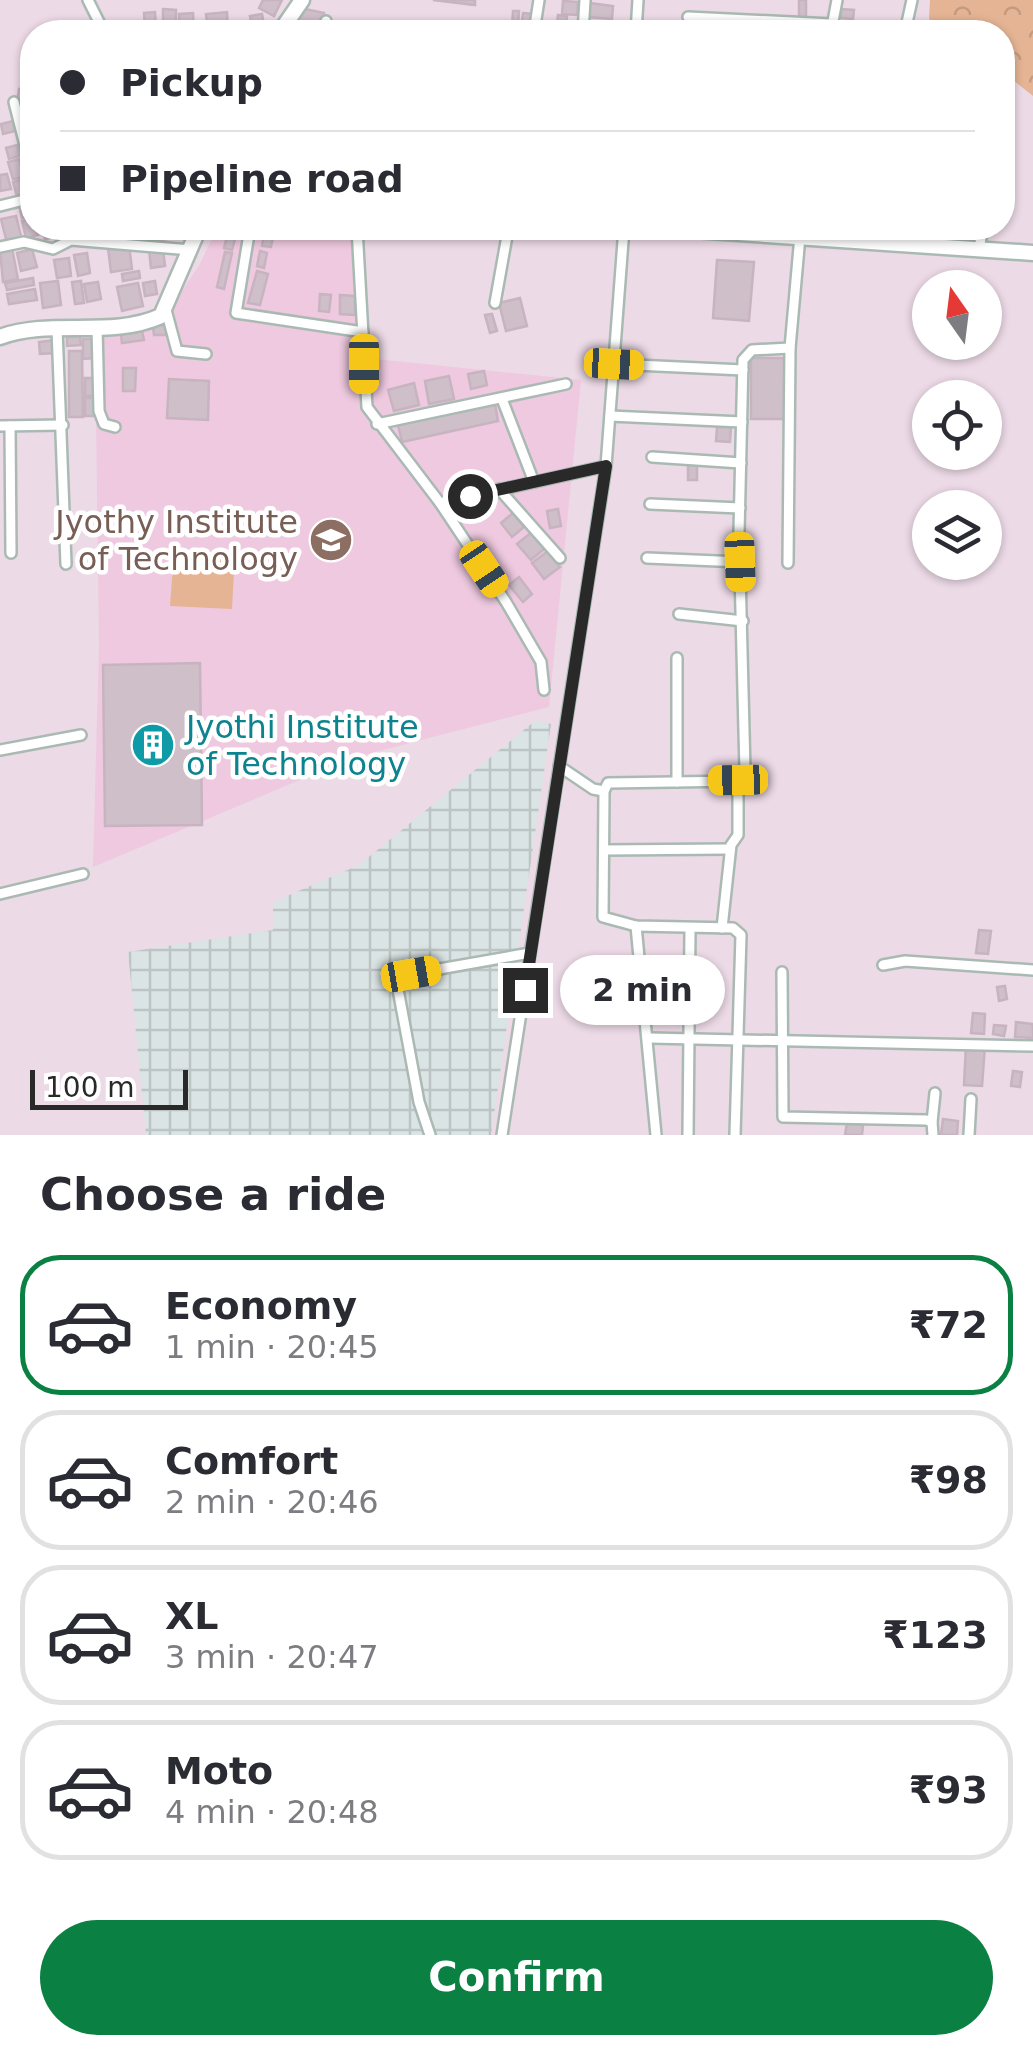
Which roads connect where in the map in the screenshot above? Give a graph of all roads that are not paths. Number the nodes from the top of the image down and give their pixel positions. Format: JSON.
{"nodes":[{"id":1,"x":688,"y":16,"type":"dead end"},
{"id":2,"x":736,"y":20,"type":"edge"},
{"id":3,"x":14,"y":102,"type":"dead end"},
{"id":4,"x":20,"y":126,"type":"edge"},
{"id":5,"x":195,"y":240,"type":"edge"},
{"id":6,"x":248,"y":240,"type":"edge"},
{"id":7,"x":358,"y":240,"type":"edge"},
{"id":8,"x":506,"y":240,"type":"edge"},
{"id":9,"x":623,"y":240,"type":"edge"},
{"id":10,"x":794,"y":240,"type":"edge"},
{"id":11,"x":946,"y":240,"type":"edge"},
{"id":12,"x":981,"y":240,"type":"edge"},
{"id":13,"x":0,"y":247,"type":"edge"},
{"id":14,"x":979,"y":248,"type":"junction"},
{"id":15,"x":191,"y":250,"type":"junction"},
{"id":16,"x":1033,"y":253,"type":"edge"},
{"id":17,"x":495,"y":303,"type":"dead end"},
{"id":18,"x":166,"y":309,"type":"junction"},
{"id":19,"x":97,"y":328,"type":"junction"},
{"id":20,"x":57,"y":329,"type":"junction"},
{"id":21,"x":363,"y":332,"type":"junction"},
{"id":22,"x":0,"y":337,"type":"edge"},
{"id":23,"x":790,"y":348,"type":"junction"},
{"id":24,"x":206,"y":354,"type":"dead end"},
{"id":25,"x":614,"y":364,"type":"junction"},
{"id":26,"x":743,"y":370,"type":"junction"},
{"id":27,"x":566,"y":384,"type":"dead end"},
{"id":28,"x":502,"y":399,"type":"junction"},
{"id":29,"x":610,"y":416,"type":"junction"},
{"id":30,"x":742,"y":422,"type":"junction"},
{"id":31,"x":378,"y":424,"type":"junction"},
{"id":32,"x":63,"y":425,"type":"junction"},
{"id":33,"x":5,"y":426,"type":"edge"},
{"id":34,"x":115,"y":426,"type":"dead end"},
{"id":35,"x":652,"y":457,"type":"dead end"},
{"id":36,"x":741,"y":463,"type":"junction"},
{"id":37,"x":606,"y":466,"type":"junction"},
{"id":38,"x":534,"y":482,"type":"junction"},
{"id":39,"x":499,"y":489,"type":"junction"},
{"id":40,"x":440,"y":504,"type":"junction"},
{"id":41,"x":650,"y":504,"type":"dead end"},
{"id":42,"x":740,"y":508,"type":"junction"},
{"id":43,"x":11,"y":553,"type":"dead end"},
{"id":44,"x":560,"y":558,"type":"dead end"},
{"id":45,"x":648,"y":558,"type":"dead end"},
{"id":46,"x":740,"y":562,"type":"junction"},
{"id":47,"x":788,"y":563,"type":"dead end"},
{"id":48,"x":66,"y":564,"type":"dead end"},
{"id":49,"x":679,"y":614,"type":"dead end"},
{"id":50,"x":743,"y":621,"type":"junction"},
{"id":51,"x":677,"y":658,"type":"dead end"},
{"id":52,"x":544,"y":690,"type":"dead end"},
{"id":53,"x":81,"y":735,"type":"dead end"},
{"id":54,"x":0,"y":750,"type":"edge"},
{"id":55,"x":559,"y":766,"type":"junction"},
{"id":56,"x":738,"y":780,"type":"junction"},
{"id":57,"x":677,"y":782,"type":"junction"},
{"id":58,"x":604,"y":790,"type":"junction"},
{"id":59,"x":730,"y":849,"type":"junction"},
{"id":60,"x":604,"y":850,"type":"junction"},
{"id":61,"x":83,"y":874,"type":"dead end"},
{"id":62,"x":0,"y":894,"type":"edge"},
{"id":63,"x":636,"y":926,"type":"junction"},
{"id":64,"x":722,"y":928,"type":"junction"},
{"id":65,"x":690,"y":929,"type":"junction"},
{"id":66,"x":530,"y":954,"type":"junction"},
{"id":67,"x":883,"y":965,"type":"dead end"},
{"id":68,"x":1033,"y":970,"type":"edge"},
{"id":69,"x":782,"y":972,"type":"dead end"},
{"id":70,"x":650,"y":1038,"type":"junction"},
{"id":71,"x":692,"y":1038,"type":"junction"},
{"id":72,"x":740,"y":1038,"type":"junction"},
{"id":73,"x":782,"y":1038,"type":"junction"},
{"id":74,"x":1033,"y":1046,"type":"edge"},
{"id":75,"x":935,"y":1093,"type":"dead end"},
{"id":76,"x":971,"y":1099,"type":"dead end"},
{"id":77,"x":790,"y":1119,"type":"junction"},
{"id":78,"x":932,"y":1122,"type":"junction"},
{"id":79,"x":430,"y":1135,"type":"edge"},
{"id":80,"x":502,"y":1135,"type":"edge"},
{"id":81,"x":656,"y":1135,"type":"edge"},
{"id":82,"x":688,"y":1135,"type":"edge"},
{"id":83,"x":735,"y":1135,"type":"edge"},
{"id":84,"x":791,"y":1135,"type":"edge"},
{"id":85,"x":933,"y":1135,"type":"edge"},
{"id":86,"x":969,"y":1135,"type":"edge"}],
"edges":[{"from":1,"to":2,"type":"street"},
{"from":3,"to":4,"type":"street"},
{"from":5,"to":15,"type":"street"},
{"from":6,"to":21,"type":"street"},
{"from":7,"to":21,"type":"street"},
{"from":8,"to":17,"type":"street"},
{"from":9,"to":25,"type":"street"},
{"from":10,"to":23,"type":"street"},
{"from":11,"to":14,"type":"street"},
{"from":12,"to":14,"type":"street"},
{"from":13,"to":15,"type":"street"},
{"from":14,"to":16,"type":"street"},
{"from":15,"to":18,"type":"street"},
{"from":18,"to":19,"type":"street"},
{"from":18,"to":24,"type":"street"},
{"from":19,"to":20,"type":"street"},
{"from":19,"to":34,"type":"street"},
{"from":20,"to":22,"type":"street"},
{"from":20,"to":32,"type":"street"},
{"from":21,"to":31,"type":"street"},
{"from":23,"to":26,"type":"street"},
{"from":23,"to":47,"type":"street"},
{"from":25,"to":26,"type":"street"},
{"from":25,"to":29,"type":"street"},
{"from":26,"to":30,"type":"street"},
{"from":27,"to":28,"type":"street"},
{"from":28,"to":31,"type":"street"},
{"from":28,"to":38,"type":"street"},
{"from":29,"to":30,"type":"street"},
{"from":29,"to":37,"type":"street"},
{"from":30,"to":36,"type":"street"},
{"from":31,"to":40,"type":"street"},
{"from":32,"to":33,"type":"street"},
{"from":32,"to":48,"type":"street"},
{"from":33,"to":43,"type":"street"},
{"from":35,"to":36,"type":"street"},
{"from":36,"to":42,"type":"street"},
{"from":37,"to":38,"type":"street"},
{"from":37,"to":55,"type":"street"},
{"from":38,"to":39,"type":"street"},
{"from":39,"to":40,"type":"street"},
{"from":39,"to":44,"type":"street"},
{"from":40,"to":52,"type":"street"},
{"from":41,"to":42,"type":"street"},
{"from":42,"to":46,"type":"street"},
{"from":45,"to":46,"type":"street"},
{"from":46,"to":50,"type":"street"},
{"from":49,"to":50,"type":"street"},
{"from":50,"to":56,"type":"street"},
{"from":51,"to":57,"type":"street"},
{"from":53,"to":54,"type":"street"},
{"from":55,"to":58,"type":"street"},
{"from":55,"to":66,"type":"street"},
{"from":56,"to":57,"type":"street"},
{"from":56,"to":59,"type":"street"},
{"from":57,"to":58,"type":"street"},
{"from":58,"to":60,"type":"street"},
{"from":59,"to":60,"type":"street"},
{"from":59,"to":64,"type":"street"},
{"from":60,"to":63,"type":"street"},
{"from":61,"to":62,"type":"street"},
{"from":63,"to":65,"type":"street"},
{"from":63,"to":70,"type":"street"},
{"from":64,"to":65,"type":"street"},
{"from":64,"to":72,"type":"street"},
{"from":65,"to":71,"type":"street"},
{"from":66,"to":79,"type":"street"},
{"from":66,"to":80,"type":"street"},
{"from":67,"to":68,"type":"street"},
{"from":69,"to":73,"type":"street"},
{"from":70,"to":71,"type":"street"},
{"from":70,"to":81,"type":"street"},
{"from":71,"to":72,"type":"street"},
{"from":71,"to":82,"type":"street"},
{"from":72,"to":73,"type":"street"},
{"from":72,"to":83,"type":"street"},
{"from":73,"to":74,"type":"street"},
{"from":73,"to":77,"type":"street"},
{"from":75,"to":78,"type":"street"},
{"from":76,"to":86,"type":"street"},
{"from":77,"to":78,"type":"street"},
{"from":77,"to":84,"type":"street"},
{"from":78,"to":85,"type":"street"}]}
